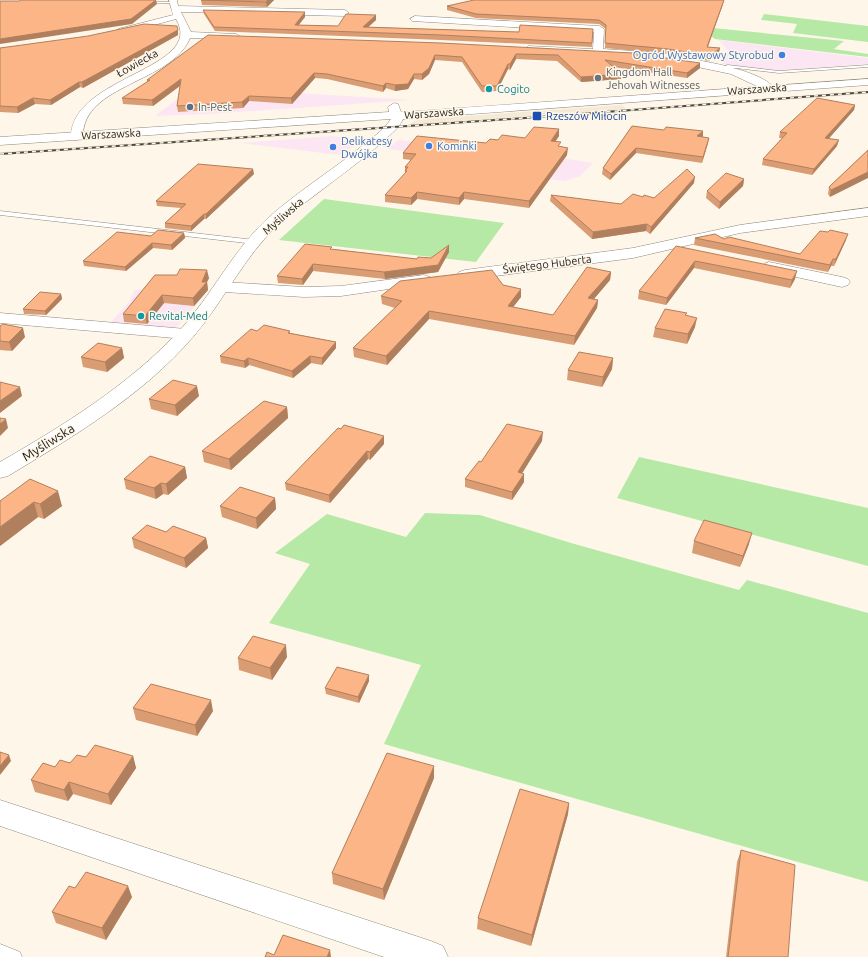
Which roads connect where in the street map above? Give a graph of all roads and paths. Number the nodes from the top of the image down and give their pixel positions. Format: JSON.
{"nodes":[{"id":1,"x":0,"y":0,"type":"edge"},
{"id":2,"x":23,"y":1,"type":"edge"},
{"id":3,"x":134,"y":3,"type":"edge"},
{"id":4,"x":175,"y":7,"type":"edge"},
{"id":5,"x":345,"y":13,"type":"edge"},
{"id":6,"x":415,"y":19,"type":"dead end"},
{"id":7,"x":114,"y":32,"type":"edge"},
{"id":8,"x":187,"y":35,"type":"junction"},
{"id":9,"x":243,"y":37,"type":"edge"},
{"id":10,"x":519,"y":48,"type":"edge"},
{"id":11,"x":598,"y":51,"type":"junction"},
{"id":12,"x":647,"y":56,"type":"edge"},
{"id":13,"x":665,"y":58,"type":"edge"},
{"id":14,"x":868,"y":66,"type":"edge"},
{"id":15,"x":721,"y":68,"type":"junction"},
{"id":16,"x":868,"y":75,"type":"edge"},
{"id":17,"x":868,"y":82,"type":"edge"},
{"id":18,"x":764,"y":86,"type":"junction"},
{"id":19,"x":395,"y":111,"type":"junction"},
{"id":20,"x":77,"y":132,"type":"junction"},
{"id":21,"x":0,"y":133,"type":"edge"},
{"id":22,"x":0,"y":141,"type":"edge"},
{"id":23,"x":868,"y":212,"type":"edge"},
{"id":24,"x":0,"y":213,"type":"edge"},
{"id":25,"x":255,"y":242,"type":"junction"},
{"id":26,"x":666,"y":246,"type":"junction"},
{"id":27,"x":697,"y":252,"type":"edge"},
{"id":28,"x":758,"y":265,"type":"edge"},
{"id":29,"x":454,"y":276,"type":"edge"},
{"id":30,"x":439,"y":278,"type":"edge"},
{"id":31,"x":842,"y":282,"type":"dead end"},
{"id":32,"x":224,"y":287,"type":"junction"},
{"id":33,"x":0,"y":318,"type":"edge"},
{"id":34,"x":186,"y":334,"type":"junction"},
{"id":35,"x":0,"y":471,"type":"edge"},
{"id":36,"x":0,"y":814,"type":"edge"},
{"id":37,"x":0,"y":952,"type":"edge"},
{"id":38,"x":14,"y":957,"type":"edge"},
{"id":39,"x":431,"y":957,"type":"edge"}],
"edges":[{"from":1,"to":2,"type":"street"},
{"from":3,"to":4,"type":"lane"},
{"from":4,"to":5,"type":"street"},
{"from":4,"to":7,"type":"street"},
{"from":4,"to":8,"type":"street"},
{"from":6,"to":11,"type":"street"},
{"from":8,"to":9,"type":"street"},
{"from":8,"to":20,"type":"street","name":"Łowiecka"},
{"from":10,"to":11,"type":"street"},
{"from":11,"to":12,"type":"street"},
{"from":13,"to":15,"type":"street"},
{"from":14,"to":15,"type":"lane"},
{"from":15,"to":18,"type":"street"},
{"from":16,"to":18,"type":"main road","name":"Warszawska"},
{"from":17,"to":18,"type":"main road","name":"Warszawska"},
{"from":18,"to":19,"type":"main road","name":"Warszawska"},
{"from":19,"to":20,"type":"main road","name":"Warszawska"},
{"from":19,"to":25,"type":"main road","name":"Myśliwska"},
{"from":20,"to":21,"type":"main road","name":"Warszawska"},
{"from":20,"to":22,"type":"main road","name":"Warszawska"},
{"from":23,"to":26,"type":"street","name":"Świętego Huberta"},
{"from":24,"to":25,"type":"lane"},
{"from":25,"to":32,"type":"main road","name":"Myśliwska"},
{"from":26,"to":27,"type":"street"},
{"from":26,"to":29,"type":"street","name":"Świętego Huberta"},
{"from":28,"to":31,"type":"street"},
{"from":30,"to":32,"type":"street"},
{"from":32,"to":34,"type":"main road","name":"Myśliwska"},
{"from":33,"to":34,"type":"street"},
{"from":34,"to":35,"type":"main road","name":"Myśliwska"},
{"from":36,"to":39,"type":"street"},
{"from":37,"to":38,"type":"lane"}]}
